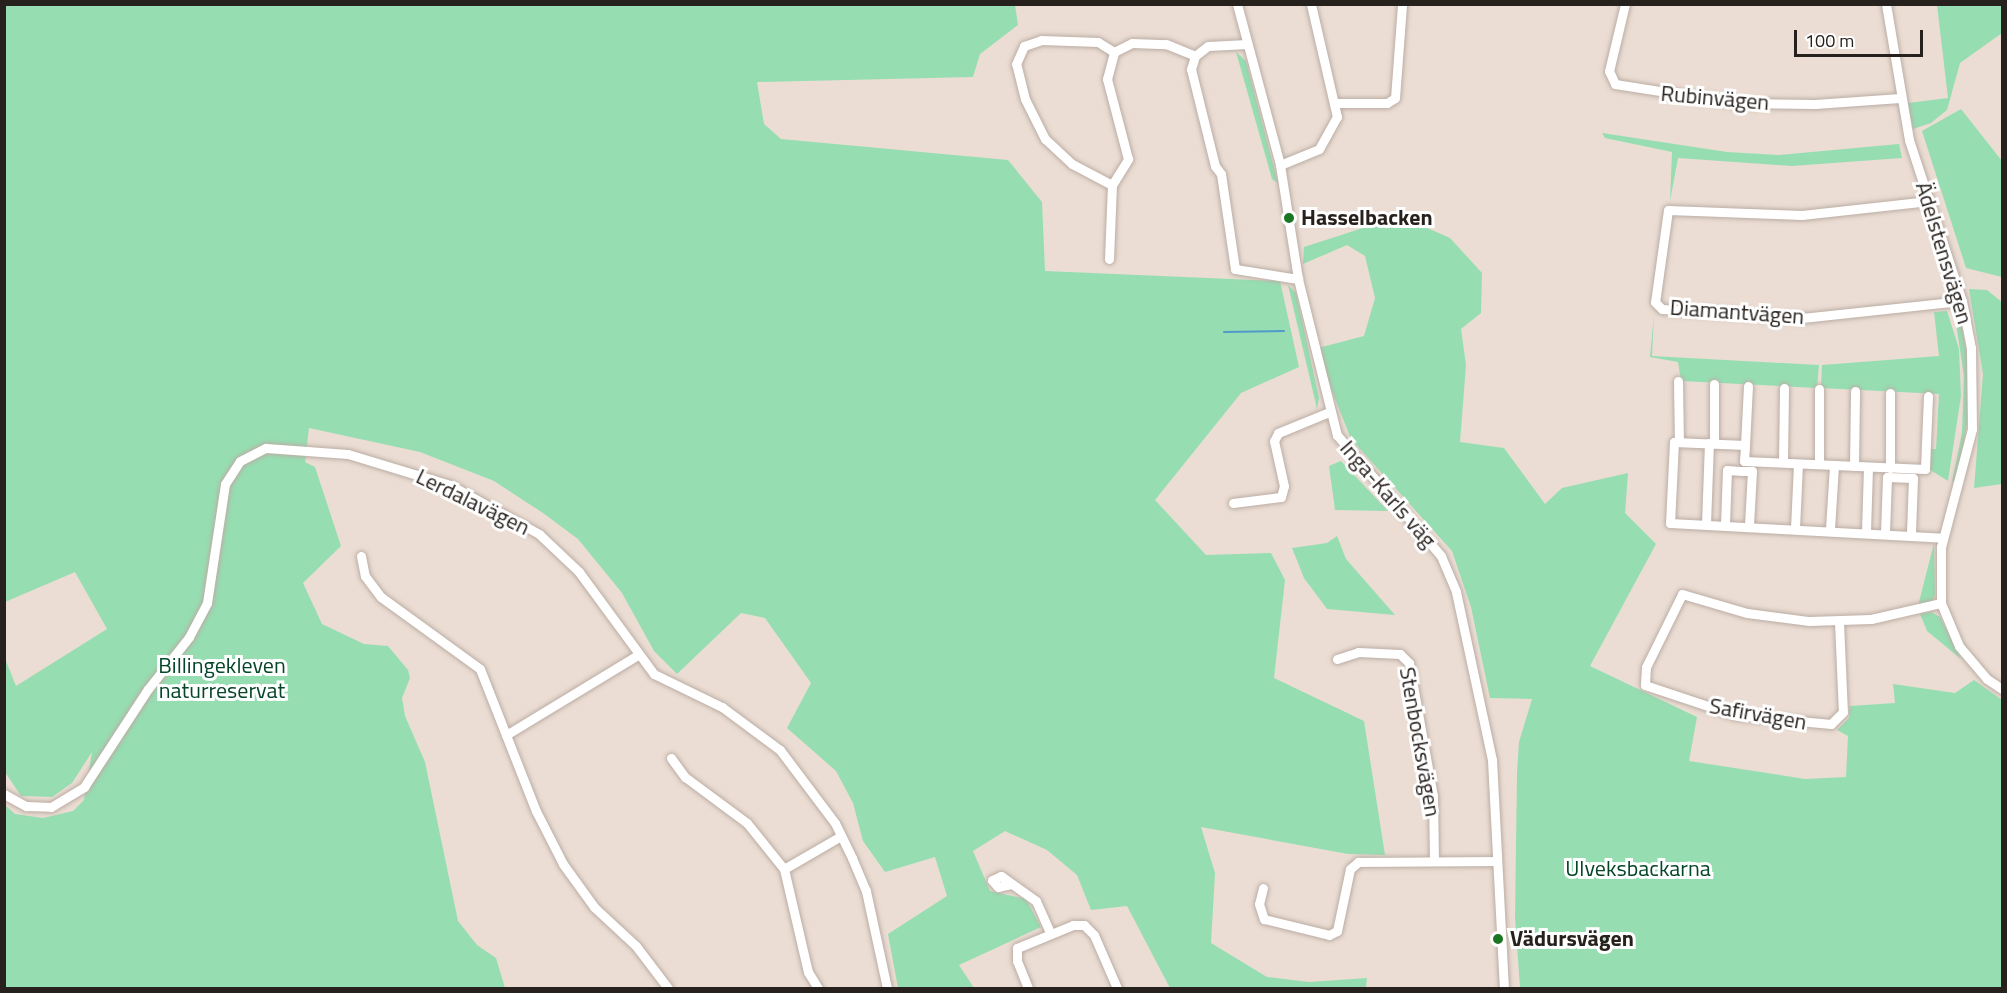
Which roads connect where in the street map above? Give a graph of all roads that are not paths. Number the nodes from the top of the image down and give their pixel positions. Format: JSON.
{"nodes":[{"id":1,"x":1237,"y":4,"type":"edge"},
{"id":2,"x":1311,"y":4,"type":"edge"},
{"id":3,"x":1402,"y":4,"type":"edge"},
{"id":4,"x":1625,"y":4,"type":"edge"},
{"id":5,"x":1887,"y":4,"type":"edge"},
{"id":6,"x":1247,"y":44,"type":"junction"},
{"id":7,"x":1114,"y":52,"type":"junction"},
{"id":8,"x":1195,"y":56,"type":"junction"},
{"id":9,"x":1900,"y":98,"type":"junction"},
{"id":10,"x":1338,"y":103,"type":"junction"},
{"id":11,"x":1280,"y":165,"type":"junction"},
{"id":12,"x":1112,"y":185,"type":"junction"},
{"id":13,"x":1929,"y":201,"type":"junction"},
{"id":14,"x":1109,"y":259,"type":"dead end"},
{"id":15,"x":1298,"y":279,"type":"junction"},
{"id":16,"x":1962,"y":301,"type":"junction"},
{"id":17,"x":1678,"y":381,"type":"dead end"},
{"id":18,"x":1713,"y":384,"type":"dead end"},
{"id":19,"x":1748,"y":386,"type":"dead end"},
{"id":20,"x":1784,"y":388,"type":"dead end"},
{"id":21,"x":1819,"y":389,"type":"dead end"},
{"id":22,"x":1855,"y":391,"type":"dead end"},
{"id":23,"x":1890,"y":393,"type":"dead end"},
{"id":24,"x":1928,"y":396,"type":"dead end"},
{"id":25,"x":1329,"y":412,"type":"junction"},
{"id":26,"x":1679,"y":442,"type":"junction"},
{"id":27,"x":1711,"y":443,"type":"junction"},
{"id":28,"x":1745,"y":445,"type":"junction"},
{"id":29,"x":1783,"y":462,"type":"junction"},
{"id":30,"x":1798,"y":464,"type":"junction"},
{"id":31,"x":1819,"y":465,"type":"junction"},
{"id":32,"x":1834,"y":465,"type":"junction"},
{"id":33,"x":1744,"y":466,"type":"junction"},
{"id":34,"x":1854,"y":466,"type":"junction"},
{"id":35,"x":1868,"y":466,"type":"junction"},
{"id":36,"x":1896,"y":471,"type":"junction"},
{"id":37,"x":1233,"y":503,"type":"dead end"},
{"id":38,"x":1706,"y":524,"type":"junction"},
{"id":39,"x":1725,"y":524,"type":"junction"},
{"id":40,"x":1749,"y":525,"type":"junction"},
{"id":41,"x":1795,"y":528,"type":"junction"},
{"id":42,"x":1830,"y":529,"type":"junction"},
{"id":43,"x":1866,"y":531,"type":"junction"},
{"id":44,"x":1886,"y":532,"type":"junction"},
{"id":45,"x":1911,"y":533,"type":"junction"},
{"id":46,"x":1943,"y":538,"type":"junction"},
{"id":47,"x":361,"y":556,"type":"dead end"},
{"id":48,"x":1941,"y":603,"type":"junction"},
{"id":49,"x":1839,"y":622,"type":"junction"},
{"id":50,"x":636,"y":656,"type":"junction"},
{"id":51,"x":1337,"y":659,"type":"dead end"},
{"id":52,"x":2002,"y":689,"type":"edge"},
{"id":53,"x":506,"y":735,"type":"junction"},
{"id":54,"x":671,"y":758,"type":"dead end"},
{"id":55,"x":4,"y":794,"type":"edge"},
{"id":56,"x":841,"y":837,"type":"junction"},
{"id":57,"x":1434,"y":861,"type":"junction"},
{"id":58,"x":1497,"y":861,"type":"junction"},
{"id":59,"x":784,"y":869,"type":"junction"},
{"id":60,"x":1011,"y":884,"type":"dead end"},
{"id":61,"x":1263,"y":888,"type":"dead end"},
{"id":62,"x":1051,"y":934,"type":"junction"},
{"id":63,"x":668,"y":988,"type":"edge"},
{"id":64,"x":818,"y":988,"type":"edge"},
{"id":65,"x":887,"y":988,"type":"edge"},
{"id":66,"x":1029,"y":988,"type":"edge"},
{"id":67,"x":1117,"y":988,"type":"edge"},
{"id":68,"x":1504,"y":988,"type":"edge"}],
"edges":[{"from":1,"to":6,"type":"street","name":"Inga-Karls väg"},
{"from":2,"to":10,"type":"street"},
{"from":3,"to":10,"type":"street"},
{"from":4,"to":9,"type":"street","name":"Rubinvägen"},
{"from":5,"to":9,"type":"street","name":"Ädelstensvägen"},
{"from":6,"to":8,"type":"street"},
{"from":6,"to":11,"type":"street","name":"Inga-Karls väg"},
{"from":7,"to":8,"type":"street"},
{"from":7,"to":12,"type":"street"},
{"from":7,"to":12,"type":"street"},
{"from":8,"to":15,"type":"street"},
{"from":9,"to":13,"type":"street","name":"Ädelstensvägen"},
{"from":10,"to":11,"type":"street"},
{"from":11,"to":15,"type":"street","name":"Inga-Karls väg"},
{"from":12,"to":14,"type":"street"},
{"from":13,"to":16,"type":"street","name":"Ädelstensvägen"},
{"from":13,"to":16,"type":"street","name":"Diamantvägen"},
{"from":15,"to":25,"type":"street","name":"Inga-Karls väg"},
{"from":16,"to":46,"type":"street","name":"Ädelstensvägen"},
{"from":17,"to":26,"type":"street"},
{"from":18,"to":27,"type":"street"},
{"from":19,"to":28,"type":"street"},
{"from":20,"to":29,"type":"street"},
{"from":21,"to":31,"type":"street"},
{"from":22,"to":34,"type":"street"},
{"from":23,"to":36,"type":"street"},
{"from":24,"to":36,"type":"street"},
{"from":25,"to":37,"type":"street"},
{"from":25,"to":58,"type":"street","name":"Inga-Karls väg"},
{"from":26,"to":27,"type":"street"},
{"from":26,"to":38,"type":"street"},
{"from":27,"to":28,"type":"street"},
{"from":27,"to":38,"type":"street"},
{"from":28,"to":33,"type":"street"},
{"from":29,"to":30,"type":"street"},
{"from":29,"to":33,"type":"street"},
{"from":30,"to":31,"type":"street"},
{"from":30,"to":41,"type":"street"},
{"from":31,"to":32,"type":"street"},
{"from":32,"to":34,"type":"street"},
{"from":32,"to":42,"type":"street"},
{"from":33,"to":39,"type":"street"},
{"from":33,"to":40,"type":"street"},
{"from":34,"to":35,"type":"street"},
{"from":35,"to":36,"type":"street"},
{"from":35,"to":43,"type":"street"},
{"from":36,"to":44,"type":"street"},
{"from":36,"to":45,"type":"street"},
{"from":38,"to":39,"type":"street"},
{"from":39,"to":40,"type":"street"},
{"from":40,"to":41,"type":"street"},
{"from":41,"to":42,"type":"street"},
{"from":42,"to":43,"type":"street"},
{"from":43,"to":44,"type":"street"},
{"from":44,"to":45,"type":"street"},
{"from":45,"to":46,"type":"street"},
{"from":46,"to":48,"type":"street","name":"Ädelstensvägen"},
{"from":47,"to":53,"type":"street"},
{"from":48,"to":49,"type":"street"},
{"from":48,"to":52,"type":"street","name":"Ädelstensvägen"},
{"from":49,"to":49,"type":"street","name":"Safirvägen"},
{"from":50,"to":53,"type":"street"},
{"from":50,"to":55,"type":"street","name":"Lerdalavägen"},
{"from":50,"to":56,"type":"street","name":"Lerdalavägen"},
{"from":51,"to":57,"type":"street","name":"Stenbocksvägen"},
{"from":53,"to":63,"type":"street"},
{"from":54,"to":59,"type":"street"},
{"from":56,"to":59,"type":"street"},
{"from":56,"to":65,"type":"street","name":"Lerdalavägen"},
{"from":57,"to":58,"type":"street"},
{"from":57,"to":61,"type":"street"},
{"from":58,"to":68,"type":"street","name":"Inga-Karls väg"},
{"from":59,"to":64,"type":"street"},
{"from":60,"to":62,"type":"street"},
{"from":62,"to":66,"type":"street"},
{"from":62,"to":67,"type":"street"}]}
